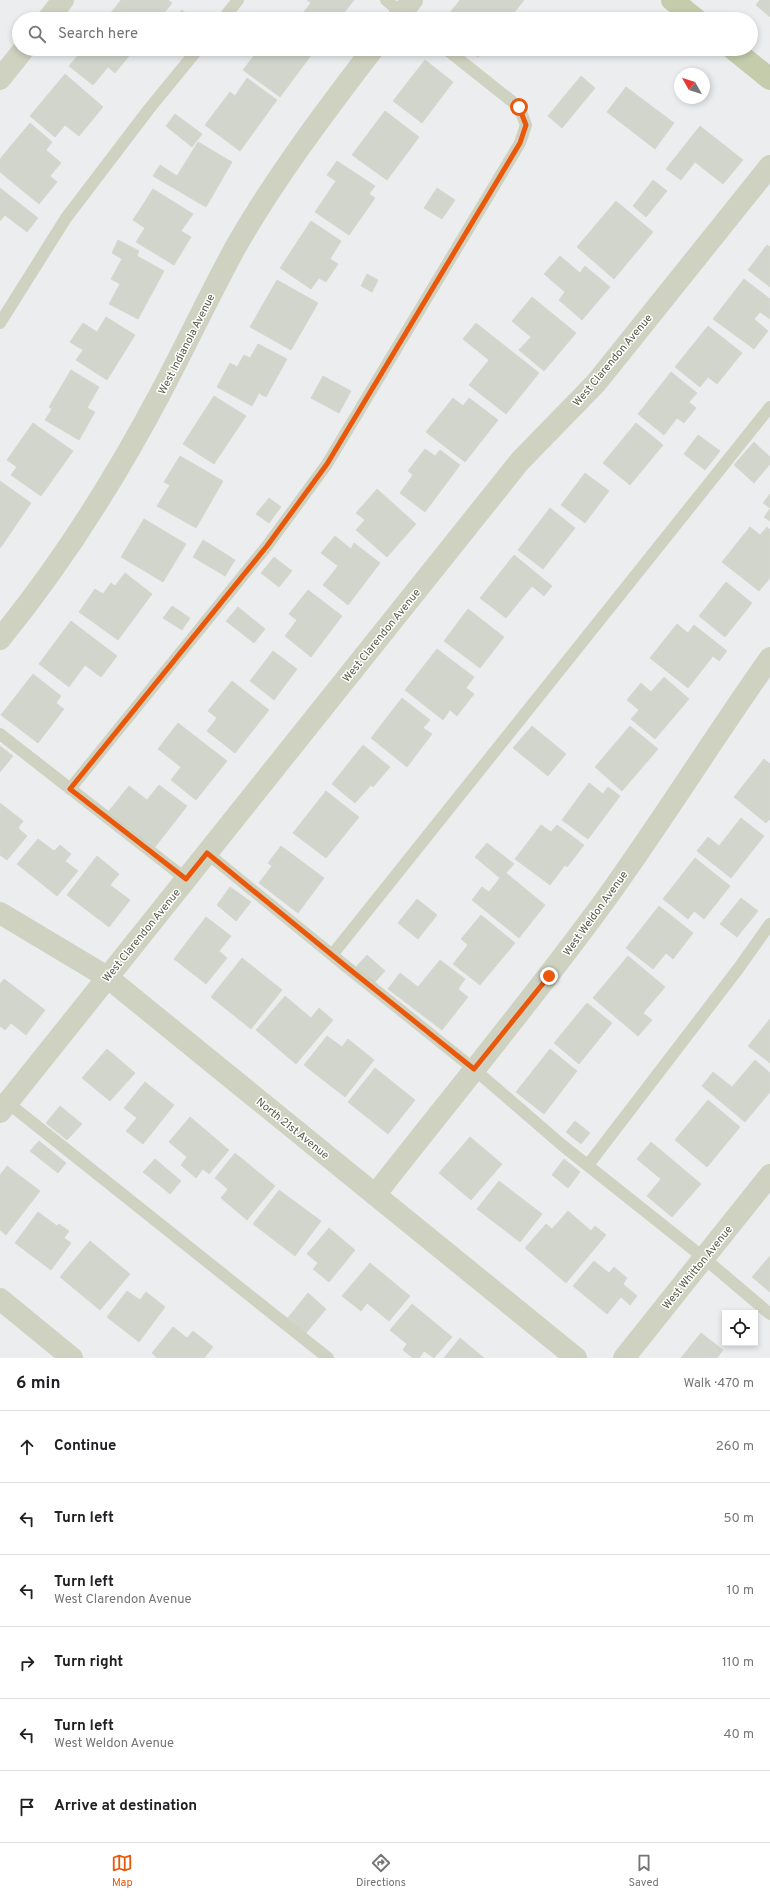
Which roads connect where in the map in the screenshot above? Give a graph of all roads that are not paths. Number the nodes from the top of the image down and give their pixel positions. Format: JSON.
{"nodes":[{"id":1,"x":63,"y":0,"type":"edge"},
{"id":2,"x":238,"y":0,"type":"edge"},
{"id":3,"x":676,"y":1,"type":"edge"},
{"id":4,"x":54,"y":12,"type":"edge"},
{"id":5,"x":229,"y":12,"type":"edge"},
{"id":6,"x":688,"y":12,"type":"edge"},
{"id":7,"x":18,"y":56,"type":"edge"},
{"id":8,"x":192,"y":56,"type":"edge"},
{"id":9,"x":368,"y":56,"type":"edge"},
{"id":10,"x":455,"y":56,"type":"edge"},
{"id":11,"x":742,"y":56,"type":"edge"},
{"id":12,"x":0,"y":79,"type":"edge"},
{"id":13,"x":770,"y":79,"type":"edge"},
{"id":14,"x":770,"y":166,"type":"edge"},
{"id":15,"x":0,"y":323,"type":"edge"},
{"id":16,"x":770,"y":407,"type":"edge"},
{"id":17,"x":0,"y":639,"type":"edge"},
{"id":18,"x":770,"y":658,"type":"edge"},
{"id":19,"x":0,"y":734,"type":"edge"},
{"id":20,"x":70,"y":789,"type":"junction"},
{"id":21,"x":207,"y":853,"type":"junction"},
{"id":22,"x":186,"y":879,"type":"junction"},
{"id":23,"x":0,"y":913,"type":"edge"},
{"id":24,"x":770,"y":924,"type":"edge"},
{"id":25,"x":332,"y":955,"type":"junction"},
{"id":26,"x":107,"y":977,"type":"junction"},
{"id":27,"x":474,"y":1069,"type":"junction"},
{"id":28,"x":2,"y":1104,"type":"edge"},
{"id":29,"x":588,"y":1165,"type":"junction"},
{"id":30,"x":770,"y":1175,"type":"edge"},
{"id":31,"x":375,"y":1195,"type":"junction"},
{"id":32,"x":704,"y":1258,"type":"junction"},
{"id":33,"x":0,"y":1299,"type":"edge"},
{"id":34,"x":770,"y":1314,"type":"edge"},
{"id":35,"x":72,"y":1358,"type":"edge"},
{"id":36,"x":328,"y":1358,"type":"edge"},
{"id":37,"x":576,"y":1358,"type":"edge"},
{"id":38,"x":624,"y":1358,"type":"edge"}],
"edges":[{"from":1,"to":4,"type":"street"},
{"from":2,"to":5,"type":"lane"},
{"from":3,"to":6,"type":"main road"},
{"from":7,"to":12,"type":"street"},
{"from":8,"to":15,"type":"lane"},
{"from":9,"to":17,"type":"street","name":"West Indianola Avenue"},
{"from":10,"to":20,"type":"lane"},
{"from":11,"to":13,"type":"main road"},
{"from":14,"to":21,"type":"street","name":"West Clarendon Avenue"},
{"from":16,"to":25,"type":"lane"},
{"from":18,"to":27,"type":"street","name":"West Weldon Avenue"},
{"from":19,"to":20,"type":"lane"},
{"from":20,"to":22,"type":"lane"},
{"from":21,"to":22,"type":"street","name":"West Clarendon Avenue"},
{"from":21,"to":25,"type":"lane"},
{"from":22,"to":26,"type":"street","name":"West Clarendon Avenue"},
{"from":23,"to":26,"type":"street","name":"North 21st Avenue"},
{"from":24,"to":29,"type":"lane"},
{"from":25,"to":27,"type":"lane"},
{"from":26,"to":28,"type":"street","name":"West Clarendon Avenue"},
{"from":26,"to":31,"type":"street","name":"North 21st Avenue"},
{"from":27,"to":29,"type":"lane"},
{"from":27,"to":31,"type":"street","name":"West Weldon Avenue"},
{"from":28,"to":36,"type":"lane"},
{"from":29,"to":32,"type":"lane"},
{"from":30,"to":32,"type":"street","name":"West Whitton Avenue"},
{"from":31,"to":37,"type":"street","name":"North 21st Avenue"},
{"from":32,"to":34,"type":"lane"},
{"from":32,"to":38,"type":"street","name":"West Whitton Avenue"},
{"from":33,"to":35,"type":"street"}]}
